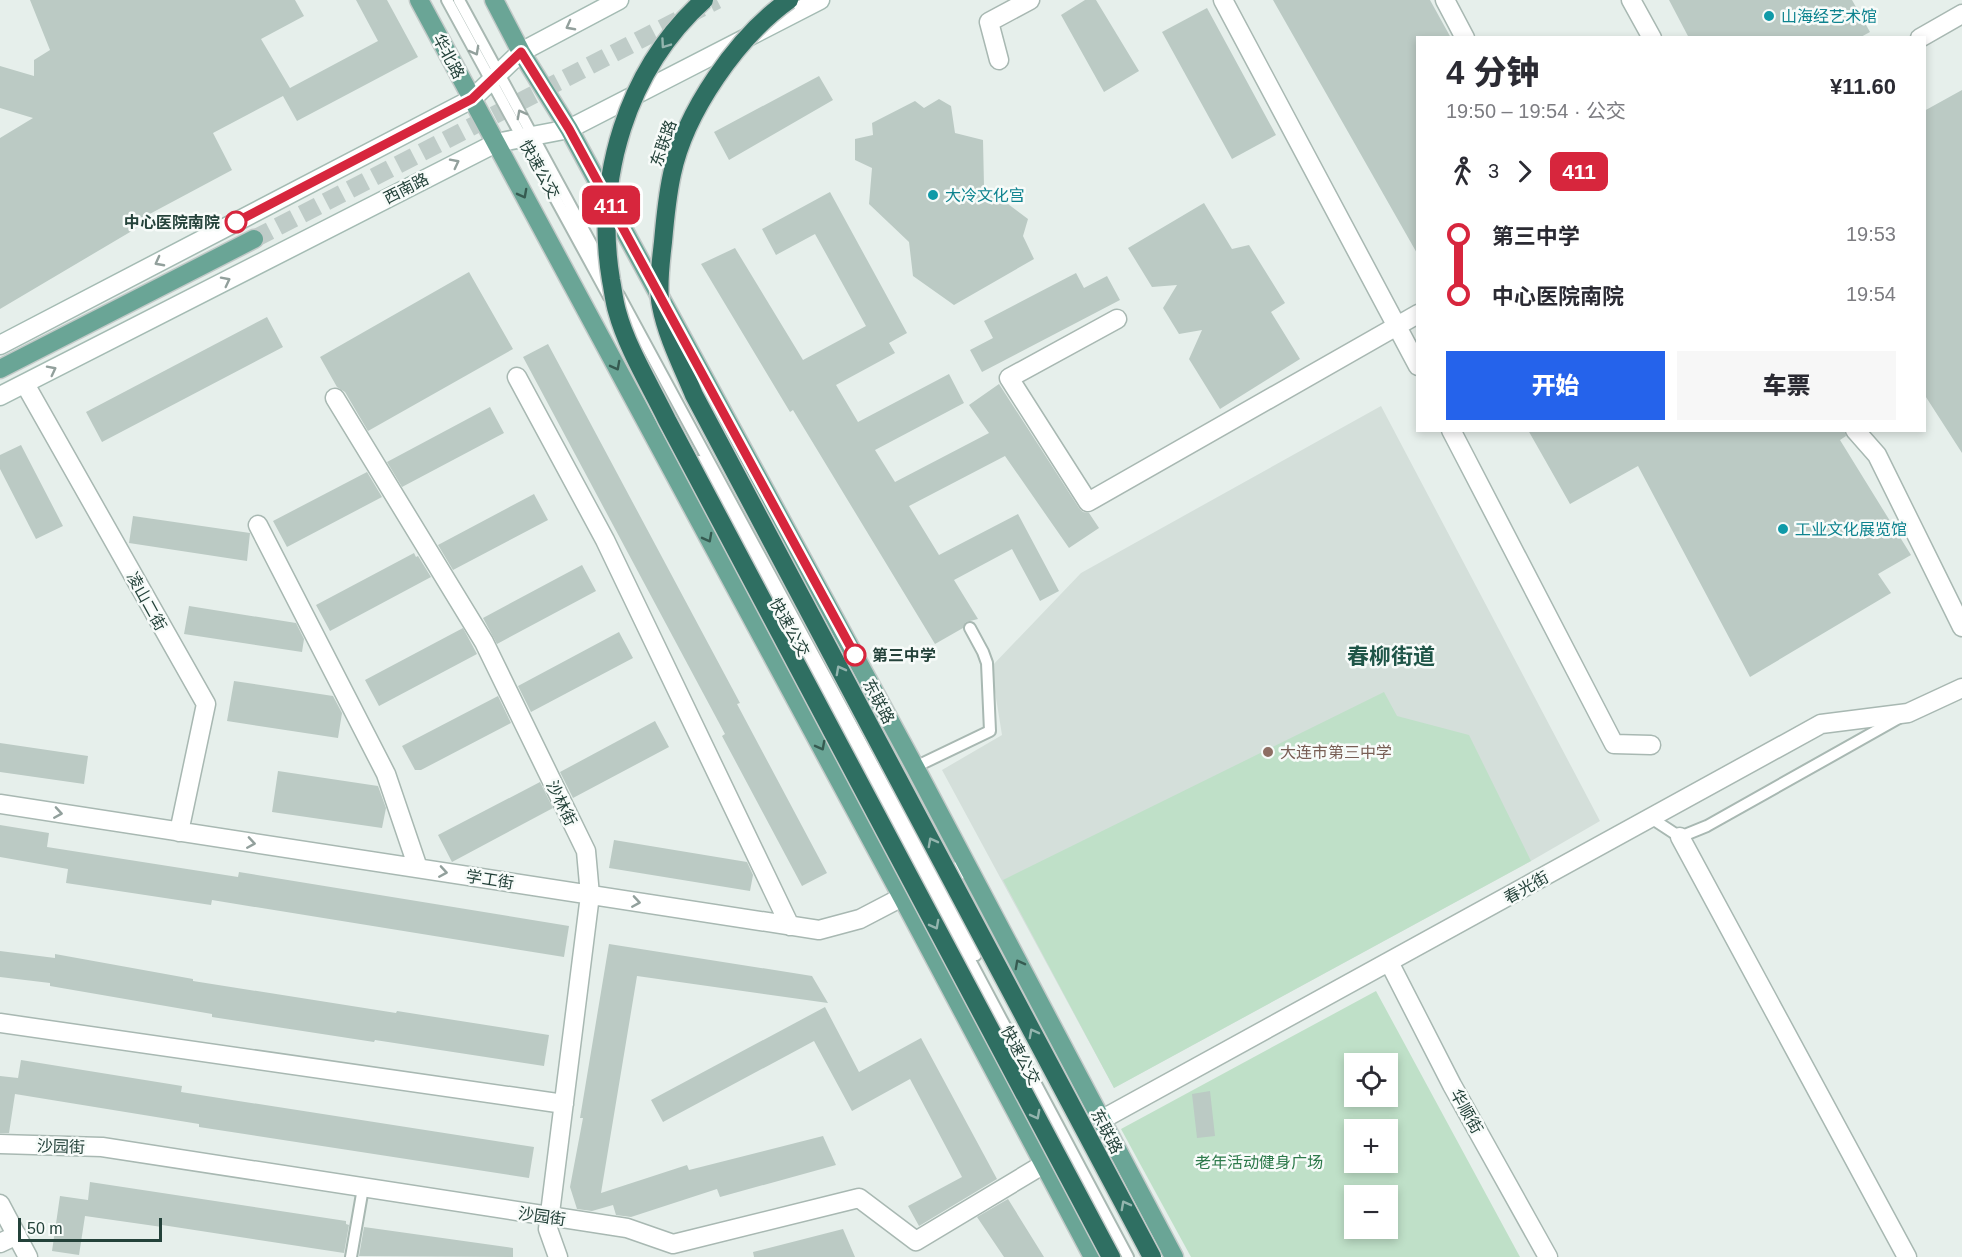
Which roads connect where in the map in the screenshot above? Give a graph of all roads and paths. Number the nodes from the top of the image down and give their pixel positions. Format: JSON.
{"nodes":[{"id":1,"x":419,"y":0,"type":"edge"},
{"id":2,"x":447,"y":0,"type":"edge"},
{"id":3,"x":459,"y":0,"type":"edge"},
{"id":4,"x":494,"y":0,"type":"edge"},
{"id":5,"x":620,"y":0,"type":"edge"},
{"id":6,"x":704,"y":0,"type":"edge"},
{"id":7,"x":789,"y":0,"type":"edge"},
{"id":8,"x":820,"y":0,"type":"edge"},
{"id":9,"x":1030,"y":0,"type":"edge"},
{"id":10,"x":1223,"y":0,"type":"edge"},
{"id":11,"x":1445,"y":0,"type":"edge"},
{"id":12,"x":1631,"y":0,"type":"edge"},
{"id":13,"x":1962,"y":14,"type":"edge"},
{"id":14,"x":1464,"y":36,"type":"edge"},
{"id":15,"x":1651,"y":36,"type":"edge"},
{"id":16,"x":1924,"y":36,"type":"edge"},
{"id":17,"x":521,"y":52,"type":"junction"},
{"id":18,"x":999,"y":60,"type":"dead end"},
{"id":19,"x":495,"y":77,"type":"junction"},
{"id":20,"x":472,"y":99,"type":"junction"},
{"id":21,"x":569,"y":129,"type":"junction"},
{"id":22,"x":527,"y":136,"type":"junction"},
{"id":23,"x":496,"y":143,"type":"junction"},
{"id":24,"x":254,"y":239,"type":"tunnel mouth"},
{"id":25,"x":1416,"y":315,"type":"edge"},
{"id":26,"x":1117,"y":319,"type":"dead end"},
{"id":27,"x":1396,"y":325,"type":"junction"},
{"id":28,"x":2,"y":339,"type":"edge"},
{"id":29,"x":1416,"y":362,"type":"edge"},
{"id":30,"x":0,"y":369,"type":"edge"},
{"id":31,"x":517,"y":377,"type":"dead end"},
{"id":32,"x":25,"y":384,"type":"junction"},
{"id":33,"x":0,"y":396,"type":"edge"},
{"id":34,"x":335,"y":398,"type":"dead end"},
{"id":35,"x":1452,"y":432,"type":"edge"},
{"id":36,"x":1857,"y":432,"type":"edge"},
{"id":37,"x":258,"y":525,"type":"dead end"},
{"id":38,"x":1962,"y":627,"type":"edge"},
{"id":39,"x":970,"y":628,"type":"dead end"},
{"id":40,"x":1962,"y":688,"type":"edge"},
{"id":41,"x":1908,"y":713,"type":"junction"},
{"id":42,"x":1651,"y":745,"type":"dead end"},
{"id":43,"x":915,"y":767,"type":"junction"},
{"id":44,"x":0,"y":804,"type":"edge"},
{"id":45,"x":1651,"y":818,"type":"junction"},
{"id":46,"x":179,"y":832,"type":"junction"},
{"id":47,"x":1680,"y":837,"type":"junction"},
{"id":48,"x":968,"y":867,"type":"junction"},
{"id":49,"x":418,"y":868,"type":"junction"},
{"id":50,"x":932,"y":881,"type":"junction"},
{"id":51,"x":590,"y":895,"type":"junction"},
{"id":52,"x":902,"y":897,"type":"junction"},
{"id":53,"x":790,"y":926,"type":"junction"},
{"id":54,"x":1389,"y":962,"type":"junction"},
{"id":55,"x":0,"y":1023,"type":"edge"},
{"id":56,"x":564,"y":1104,"type":"junction"},
{"id":57,"x":1101,"y":1120,"type":"junction"},
{"id":58,"x":0,"y":1144,"type":"edge"},
{"id":59,"x":1044,"y":1164,"type":"junction"},
{"id":60,"x":363,"y":1188,"type":"junction"},
{"id":61,"x":0,"y":1204,"type":"edge"},
{"id":62,"x":550,"y":1217,"type":"junction"},
{"id":63,"x":17,"y":1235,"type":"junction"},
{"id":64,"x":0,"y":1243,"type":"edge"},
{"id":65,"x":28,"y":1257,"type":"edge"},
{"id":66,"x":351,"y":1257,"type":"edge"},
{"id":67,"x":558,"y":1257,"type":"edge"},
{"id":68,"x":1093,"y":1257,"type":"edge"},
{"id":69,"x":1111,"y":1257,"type":"edge"},
{"id":70,"x":1128,"y":1257,"type":"edge"},
{"id":71,"x":1136,"y":1257,"type":"edge"},
{"id":72,"x":1152,"y":1257,"type":"edge"},
{"id":73,"x":1174,"y":1257,"type":"edge"},
{"id":74,"x":1548,"y":1257,"type":"edge"},
{"id":75,"x":1907,"y":1257,"type":"edge"}],
"edges":[{"from":1,"to":20,"type":"main road","name":"华北路"},
{"from":2,"to":19,"type":"lane","name":"快速公交","one_way":true},
{"from":3,"to":19,"type":"lane","name":"快速公交"},
{"from":4,"to":17,"type":"main road"},
{"from":5,"to":17,"type":"street","one_way":true},
{"from":6,"to":69,"type":"highway","one_way":true,"bridge":true},
{"from":72,"to":7,"type":"highway","name":"东联路","one_way":true,"bridge":true},
{"from":8,"to":21,"type":"street","name":"西南路"},
{"from":9,"to":18,"type":"street"},
{"from":10,"to":27,"type":"street"},
{"from":11,"to":14,"type":"street"},
{"from":12,"to":15,"type":"street"},
{"from":13,"to":16,"type":"street"},
{"from":17,"to":19,"type":"street"},
{"from":17,"to":21,"type":"main road"},
{"from":19,"to":20,"type":"street"},
{"from":19,"to":22,"type":"lane","name":"快速公交"},
{"from":20,"to":23,"type":"main road","name":"华北路"},
{"from":20,"to":28,"type":"street","one_way":true},
{"from":21,"to":22,"type":"street","name":"西南路"},
{"from":21,"to":43,"type":"main road"},
{"from":22,"to":23,"type":"street","name":"西南路"},
{"from":22,"to":50,"type":"lane","name":"快速公交"},
{"from":32,"to":23,"type":"street","name":"西南路","one_way":true},
{"from":23,"to":52,"type":"main road","name":"华北路","one_way":true},
{"from":24,"to":30,"type":"main road"},
{"from":25,"to":27,"type":"street"},
{"from":26,"to":27,"type":"street"},
{"from":27,"to":29,"type":"street"},
{"from":31,"to":53,"type":"street"},
{"from":32,"to":33,"type":"street","name":"西南路"},
{"from":32,"to":46,"type":"street","name":"凌山二街"},
{"from":34,"to":51,"type":"street","name":"沙林街"},
{"from":35,"to":42,"type":"street"},
{"from":36,"to":38,"type":"street"},
{"from":37,"to":49,"type":"street"},
{"from":39,"to":43,"type":"lane"},
{"from":40,"to":41,"type":"street","name":"春光街"},
{"from":41,"to":45,"type":"street","name":"春光街"},
{"from":41,"to":47,"type":"lane"},
{"from":43,"to":48,"type":"main road"},
{"from":44,"to":46,"type":"street","name":"学工街","one_way":true},
{"from":45,"to":47,"type":"lane"},
{"from":45,"to":54,"type":"street","name":"春光街"},
{"from":46,"to":49,"type":"street","name":"学工街","one_way":true},
{"from":47,"to":75,"type":"street"},
{"from":48,"to":50,"type":"street","name":"学工街"},
{"from":57,"to":48,"type":"main road","one_way":true},
{"from":49,"to":51,"type":"street","name":"学工街","one_way":true},
{"from":50,"to":52,"type":"street","name":"学工街"},
{"from":50,"to":70,"type":"lane","name":"快速公交"},
{"from":50,"to":71,"type":"lane","name":"快速公交"},
{"from":51,"to":53,"type":"street","name":"学工街","one_way":true},
{"from":51,"to":56,"type":"street","name":"沙林街"},
{"from":52,"to":53,"type":"street","name":"学工街"},
{"from":52,"to":59,"type":"main road","name":"华北路"},
{"from":54,"to":57,"type":"street","name":"春光街"},
{"from":54,"to":74,"type":"street","name":"华顺街"},
{"from":55,"to":56,"type":"street"},
{"from":56,"to":62,"type":"street","name":"沙林街"},
{"from":57,"to":73,"type":"main road"},
{"from":58,"to":60,"type":"street","name":"沙园街"},
{"from":59,"to":62,"type":"street","name":"沙园街"},
{"from":59,"to":68,"type":"main road","name":"华北路"},
{"from":60,"to":62,"type":"street","name":"沙园街"},
{"from":60,"to":66,"type":"lane"},
{"from":61,"to":63,"type":"street"},
{"from":62,"to":67,"type":"street","name":"沙林街"},
{"from":63,"to":64,"type":"street"},
{"from":63,"to":65,"type":"street"}]}
